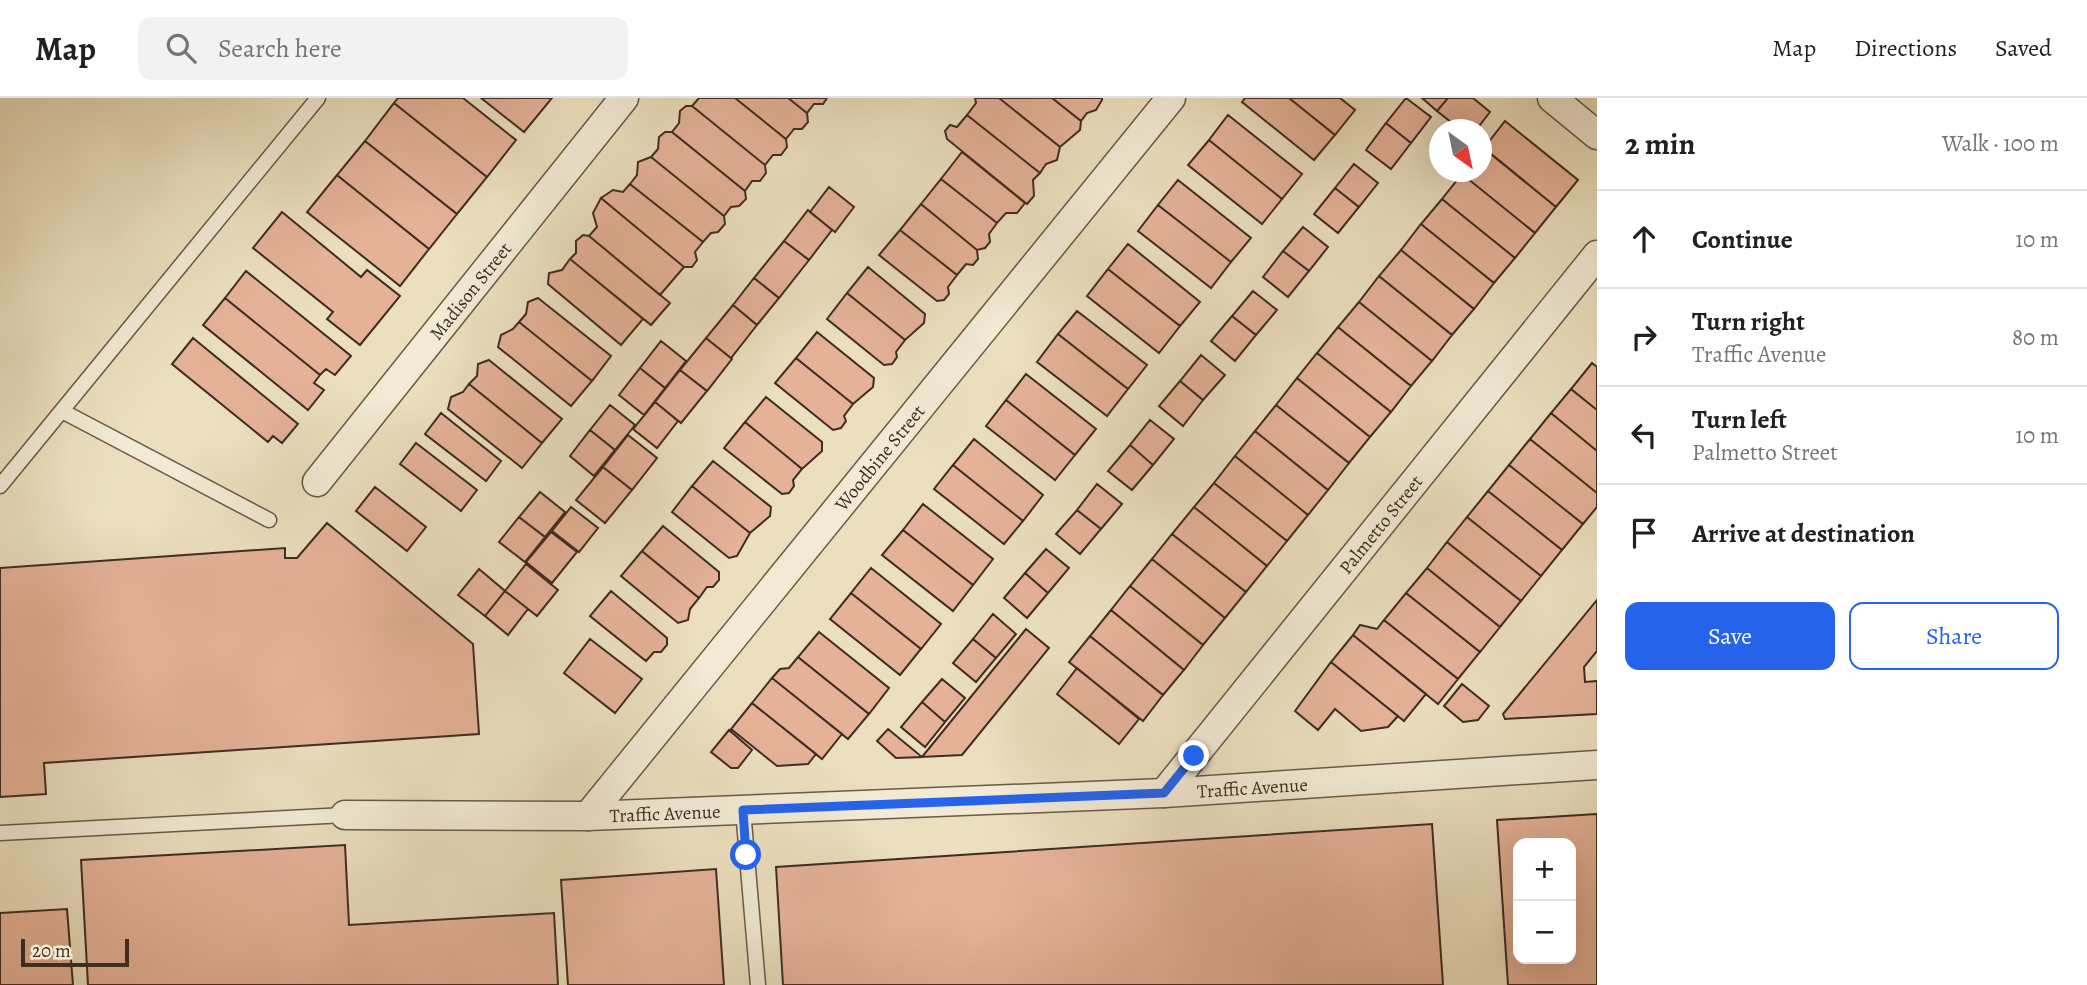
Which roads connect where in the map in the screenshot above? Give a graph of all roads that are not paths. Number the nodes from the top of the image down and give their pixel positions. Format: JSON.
{"nodes":[{"id":1,"x":318,"y":98,"type":"edge"},
{"id":2,"x":624,"y":98,"type":"edge"},
{"id":3,"x":1171,"y":98,"type":"edge"},
{"id":4,"x":1552,"y":98,"type":"edge"},
{"id":5,"x":1597,"y":135,"type":"edge"},
{"id":6,"x":1597,"y":255,"type":"edge"},
{"id":7,"x":62,"y":411,"type":"junction"},
{"id":8,"x":317,"y":482,"type":"dead end"},
{"id":9,"x":0,"y":486,"type":"edge"},
{"id":10,"x":270,"y":520,"type":"dead end"},
{"id":11,"x":1597,"y":765,"type":"edge"},
{"id":12,"x":1164,"y":793,"type":"junction"},
{"id":13,"x":743,"y":810,"type":"junction"},
{"id":14,"x":345,"y":816,"type":"joint"},
{"id":15,"x":588,"y":816,"type":"junction"},
{"id":16,"x":0,"y":832,"type":"edge"},
{"id":17,"x":758,"y":985,"type":"edge"}],
"edges":[{"from":1,"to":7,"type":"lane"},
{"from":2,"to":8,"type":"street","name":"Madison Street"},
{"from":3,"to":15,"type":"street","name":"Woodbine Street"},
{"from":4,"to":5,"type":"street"},
{"from":6,"to":12,"type":"street","name":"Palmetto Street"},
{"from":7,"to":9,"type":"lane"},
{"from":7,"to":10,"type":"lane"},
{"from":11,"to":12,"type":"street","name":"Traffic Avenue"},
{"from":12,"to":13,"type":"street","name":"Traffic Avenue"},
{"from":13,"to":15,"type":"street","name":"Traffic Avenue"},
{"from":13,"to":17,"type":"lane"},
{"from":14,"to":15,"type":"street","name":"Traffic Avenue"},
{"from":14,"to":16,"type":"lane","name":"Traffic Avenue"}]}
